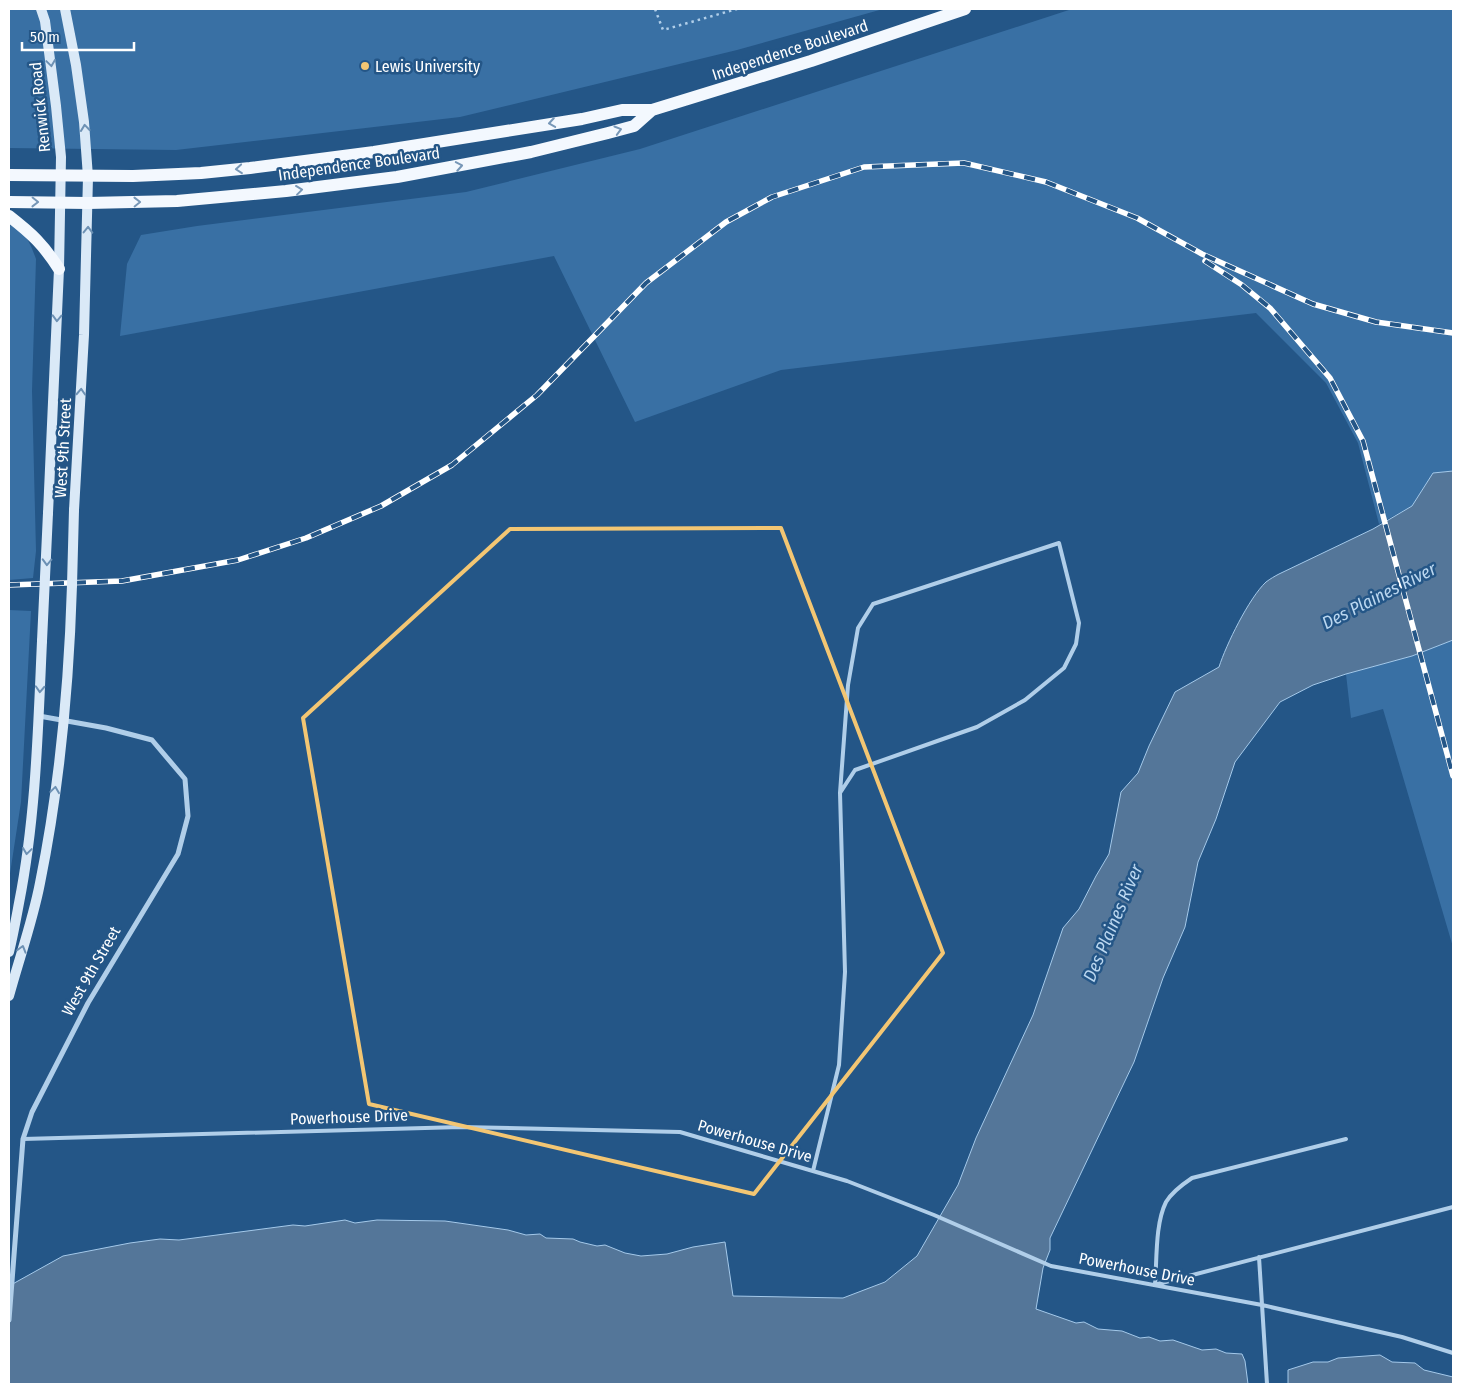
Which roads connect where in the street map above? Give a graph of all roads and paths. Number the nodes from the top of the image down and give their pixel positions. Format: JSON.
{"nodes":[{"id":1,"x":41,"y":9,"type":"edge"},
{"id":2,"x":65,"y":9,"type":"edge"},
{"id":3,"x":655,"y":9,"type":"edge"},
{"id":4,"x":737,"y":9,"type":"edge"},
{"id":5,"x":965,"y":9,"type":"edge"},
{"id":6,"x":652,"y":110,"type":"junction"},
{"id":7,"x":9,"y":175,"type":"edge"},
{"id":8,"x":61,"y":176,"type":"junction"},
{"id":9,"x":88,"y":176,"type":"junction"},
{"id":10,"x":9,"y":202,"type":"edge"},
{"id":11,"x":61,"y":203,"type":"junction"},
{"id":12,"x":88,"y":203,"type":"junction"},
{"id":13,"x":9,"y":216,"type":"edge"},
{"id":14,"x":59,"y":269,"type":"junction"},
{"id":15,"x":38,"y":716,"type":"junction"},
{"id":16,"x":64,"y":721,"type":"junction"},
{"id":17,"x":840,"y":793,"type":"junction"},
{"id":18,"x":9,"y":952,"type":"edge"},
{"id":19,"x":9,"y":996,"type":"edge"},
{"id":20,"x":23,"y":1139,"type":"junction"},
{"id":21,"x":1346,"y":1139,"type":"dead end"},
{"id":22,"x":813,"y":1171,"type":"junction"},
{"id":23,"x":1453,"y":1206,"type":"edge"},
{"id":24,"x":1259,"y":1257,"type":"junction"},
{"id":25,"x":1155,"y":1285,"type":"junction"},
{"id":26,"x":1262,"y":1305,"type":"junction"},
{"id":27,"x":9,"y":1320,"type":"edge"},
{"id":28,"x":1453,"y":1353,"type":"edge"},
{"id":29,"x":1266,"y":1384,"type":"edge"}],
"edges":[{"from":1,"to":8,"type":"main road","name":"Renwick Road","one_way":true},
{"from":9,"to":2,"type":"main road","one_way":true},
{"from":3,"to":4,"type":"path"},
{"from":5,"to":6,"type":"main road","name":"Independence Boulevard"},
{"from":6,"to":9,"type":"main road","name":"Independence Boulevard","one_way":true},
{"from":12,"to":6,"type":"main road","name":"Independence Boulevard","one_way":true},
{"from":7,"to":8,"type":"main road","name":"Independence Boulevard"},
{"from":8,"to":9,"type":"main road","name":"Independence Boulevard"},
{"from":8,"to":11,"type":"main road","name":"Renwick Road"},
{"from":9,"to":12,"type":"main road","name":"West 9th Street"},
{"from":10,"to":11,"type":"main road","name":"Independence Boulevard","one_way":true},
{"from":11,"to":12,"type":"main road","name":"Independence Boulevard"},
{"from":11,"to":14,"type":"main road","name":"West 9th Street"},
{"from":16,"to":12,"type":"main road","name":"West 9th Street","one_way":true,"bridge":true},
{"from":13,"to":14,"type":"main road"},
{"from":14,"to":15,"type":"main road","name":"West 9th Street","one_way":true,"bridge":true},
{"from":15,"to":16,"type":"street","name":"West 9th Street"},
{"from":15,"to":18,"type":"main road","name":"West 9th Street","one_way":true},
{"from":19,"to":16,"type":"main road","name":"West 9th Street","one_way":true},
{"from":16,"to":20,"type":"street","name":"West 9th Street"},
{"from":17,"to":17,"type":"lane"},
{"from":17,"to":22,"type":"lane"},
{"from":20,"to":22,"type":"lane","name":"Powerhouse Drive"},
{"from":20,"to":27,"type":"street","name":"West 9th Street"},
{"from":21,"to":25,"type":"lane"},
{"from":22,"to":25,"type":"lane","name":"Powerhouse Drive"},
{"from":23,"to":24,"type":"lane"},
{"from":24,"to":25,"type":"lane"},
{"from":24,"to":26,"type":"lane"},
{"from":25,"to":26,"type":"lane","name":"Powerhouse Drive"},
{"from":26,"to":28,"type":"lane","name":"Powerhouse Drive"},
{"from":26,"to":29,"type":"lane"}]}
